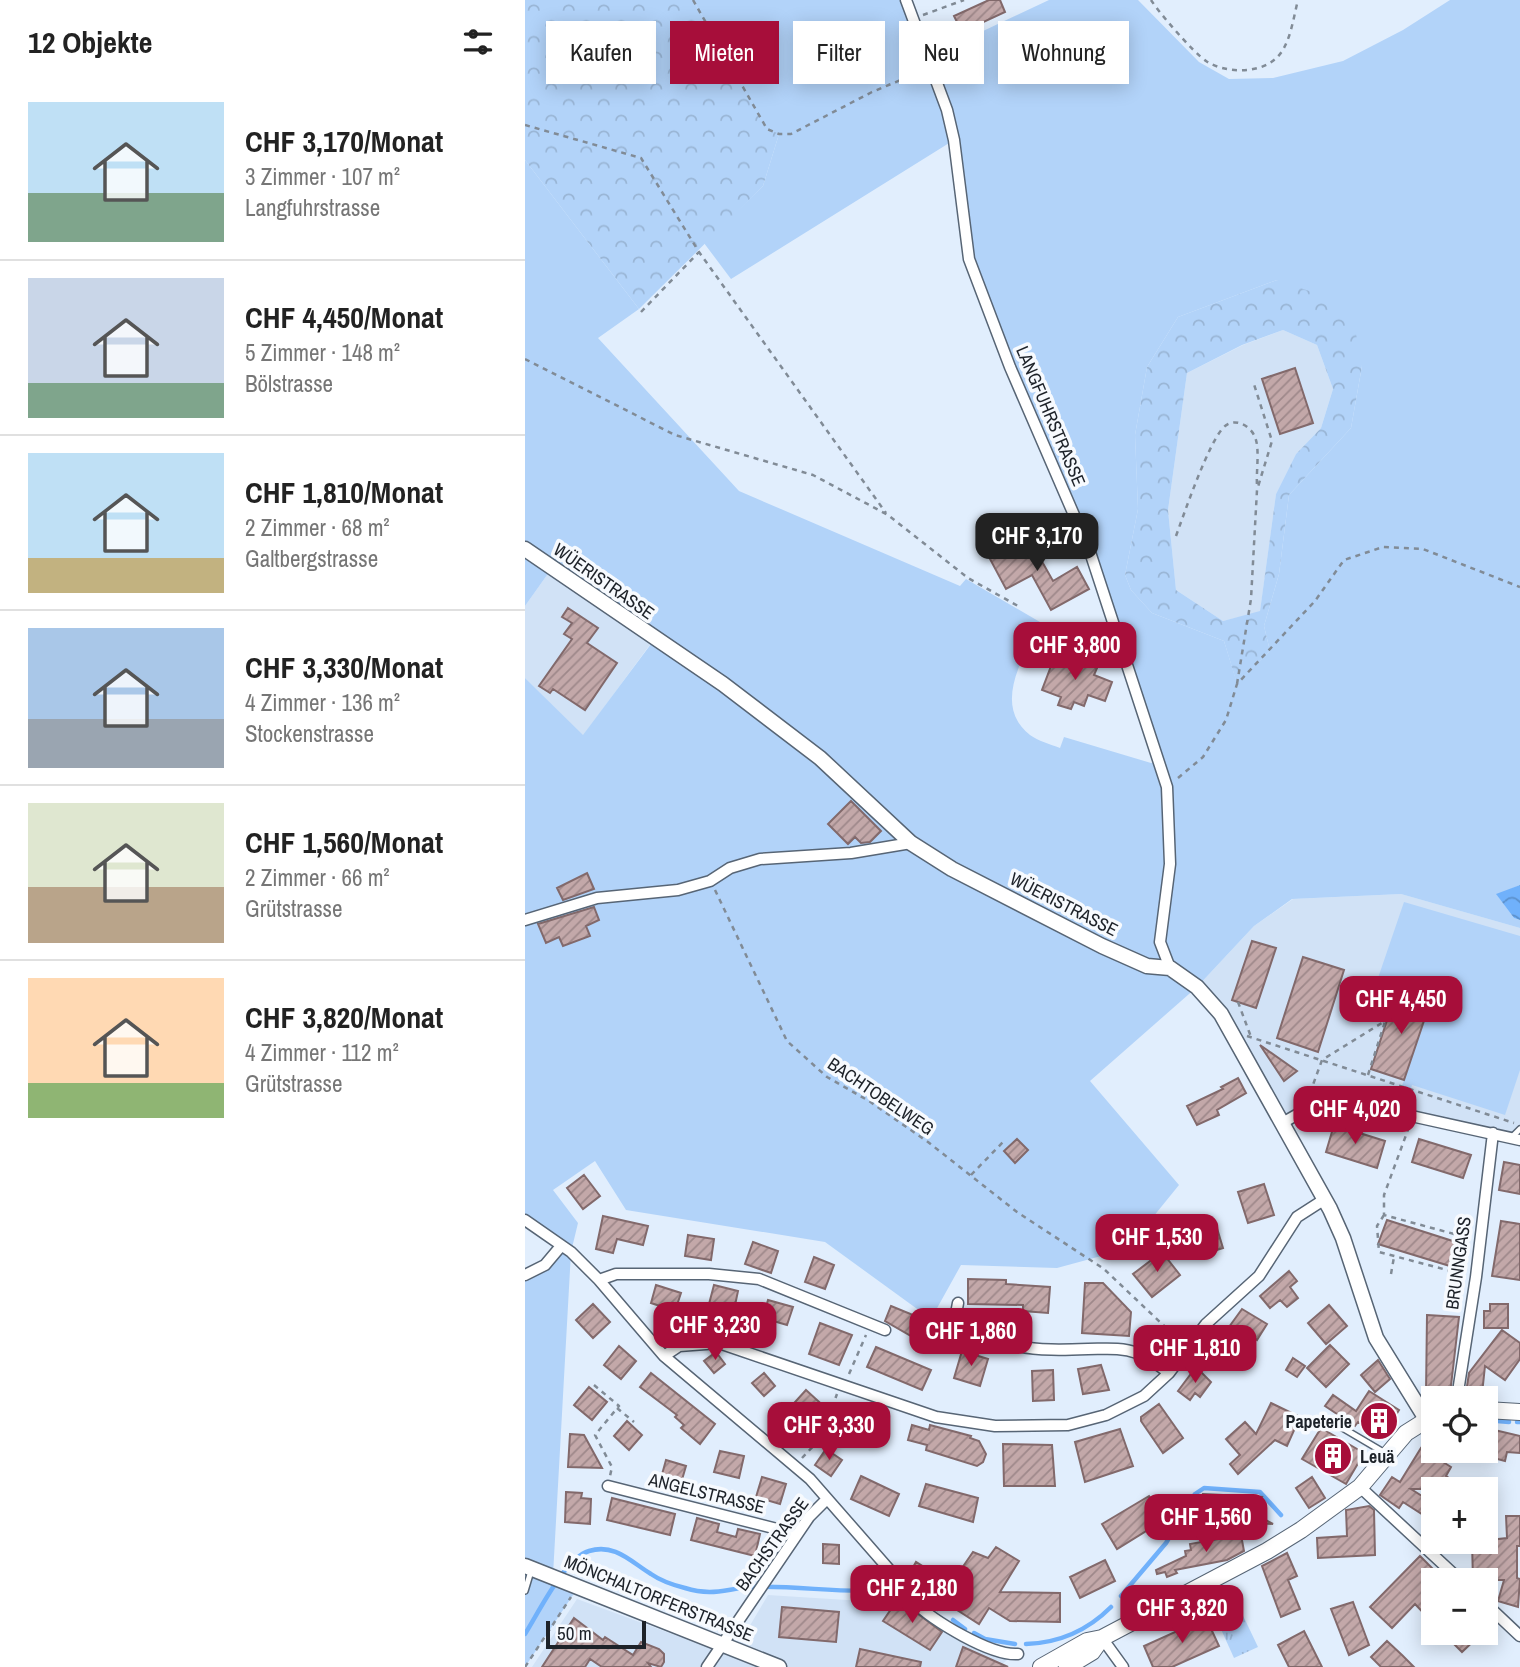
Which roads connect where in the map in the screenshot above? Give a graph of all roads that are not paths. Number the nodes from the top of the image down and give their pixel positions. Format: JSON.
{"nodes":[{"id":1,"x":906,"y":0,"type":"edge"},
{"id":2,"x":525,"y":549,"type":"edge"},
{"id":3,"x":911,"y":843,"type":"junction"},
{"id":4,"x":525,"y":920,"type":"edge"},
{"id":5,"x":1170,"y":968,"type":"junction"},
{"id":6,"x":1284,"y":1122,"type":"junction"},
{"id":7,"x":1493,"y":1133,"type":"junction"},
{"id":8,"x":1518,"y":1133,"type":"edge"},
{"id":9,"x":1325,"y":1199,"type":"junction"},
{"id":10,"x":525,"y":1220,"type":"edge"},
{"id":11,"x":561,"y":1246,"type":"junction"},
{"id":12,"x":525,"y":1275,"type":"edge"},
{"id":13,"x":599,"y":1280,"type":"junction"},
{"id":14,"x":958,"y":1303,"type":"dead end"},
{"id":15,"x":885,"y":1330,"type":"dead end"},
{"id":16,"x":664,"y":1356,"type":"junction"},
{"id":17,"x":1169,"y":1373,"type":"junction"},
{"id":18,"x":1458,"y":1386,"type":"edge"},
{"id":19,"x":1421,"y":1405,"type":"edge"},
{"id":20,"x":1498,"y":1411,"type":"edge"},
{"id":21,"x":1520,"y":1412,"type":"edge"},
{"id":22,"x":1329,"y":1420,"type":"dead end"},
{"id":23,"x":1421,"y":1424,"type":"edge"},
{"id":24,"x":1388,"y":1455,"type":"junction"},
{"id":25,"x":608,"y":1486,"type":"road end"},
{"id":26,"x":1360,"y":1487,"type":"junction"},
{"id":27,"x":827,"y":1499,"type":"junction"},
{"id":28,"x":795,"y":1537,"type":"junction"},
{"id":29,"x":528,"y":1567,"type":"edge"},
{"id":30,"x":1447,"y":1568,"type":"edge"},
{"id":31,"x":525,"y":1591,"type":"edge"},
{"id":32,"x":1498,"y":1615,"type":"edge"},
{"id":33,"x":1520,"y":1636,"type":"edge"},
{"id":34,"x":1103,"y":1638,"type":"junction"},
{"id":35,"x":723,"y":1644,"type":"junction"},
{"id":36,"x":1018,"y":1654,"type":"dead end"},
{"id":37,"x":707,"y":1667,"type":"edge"},
{"id":38,"x":779,"y":1667,"type":"edge"},
{"id":39,"x":1041,"y":1667,"type":"edge"},
{"id":40,"x":1067,"y":1667,"type":"edge"},
{"id":41,"x":1123,"y":1667,"type":"edge"}],
"edges":[{"from":1,"to":5,"type":"street","name":"LANGFUHRSTRASSE"},
{"from":2,"to":3,"type":"street","name":"WÜERISTRASSE"},
{"from":3,"to":4,"type":"street"},
{"from":3,"to":5,"type":"street","name":"WÜERISTRASSE"},
{"from":5,"to":6,"type":"street","name":"WÜERISTRASSE"},
{"from":6,"to":7,"type":"street"},
{"from":6,"to":9,"type":"street","name":"WÜERISTRASSE"},
{"from":7,"to":8,"type":"street"},
{"from":7,"to":18,"type":"street","name":"BRUNNGASS"},
{"from":9,"to":17,"type":"street"},
{"from":9,"to":19,"type":"street","name":"WÜERISTRASSE"},
{"from":10,"to":11,"type":"street"},
{"from":11,"to":12,"type":"street"},
{"from":11,"to":13,"type":"street"},
{"from":13,"to":15,"type":"street"},
{"from":13,"to":16,"type":"street"},
{"from":14,"to":17,"type":"street"},
{"from":16,"to":17,"type":"street"},
{"from":16,"to":27,"type":"street"},
{"from":20,"to":21,"type":"main road"},
{"from":22,"to":24,"type":"lane"},
{"from":23,"to":24,"type":"main road"},
{"from":24,"to":26,"type":"main road"},
{"from":25,"to":28,"type":"street","name":"ANGELSTRASSE"},
{"from":26,"to":30,"type":"street"},
{"from":26,"to":34,"type":"main road"},
{"from":27,"to":28,"type":"street","name":"BACHSTRASSE"},
{"from":27,"to":36,"type":"street"},
{"from":28,"to":35,"type":"street","name":"BACHSTRASSE"},
{"from":29,"to":31,"type":"lane"},
{"from":29,"to":35,"type":"street","name":"MÖNCHALTORFERSTRASSE"},
{"from":32,"to":33,"type":"street"},
{"from":34,"to":39,"type":"main road"},
{"from":34,"to":40,"type":"main road"},
{"from":34,"to":41,"type":"street"},
{"from":35,"to":37,"type":"street","name":"BACHSTRASSE"},
{"from":35,"to":38,"type":"street","name":"MÖNCHALTORFERSTRASSE"}]}
